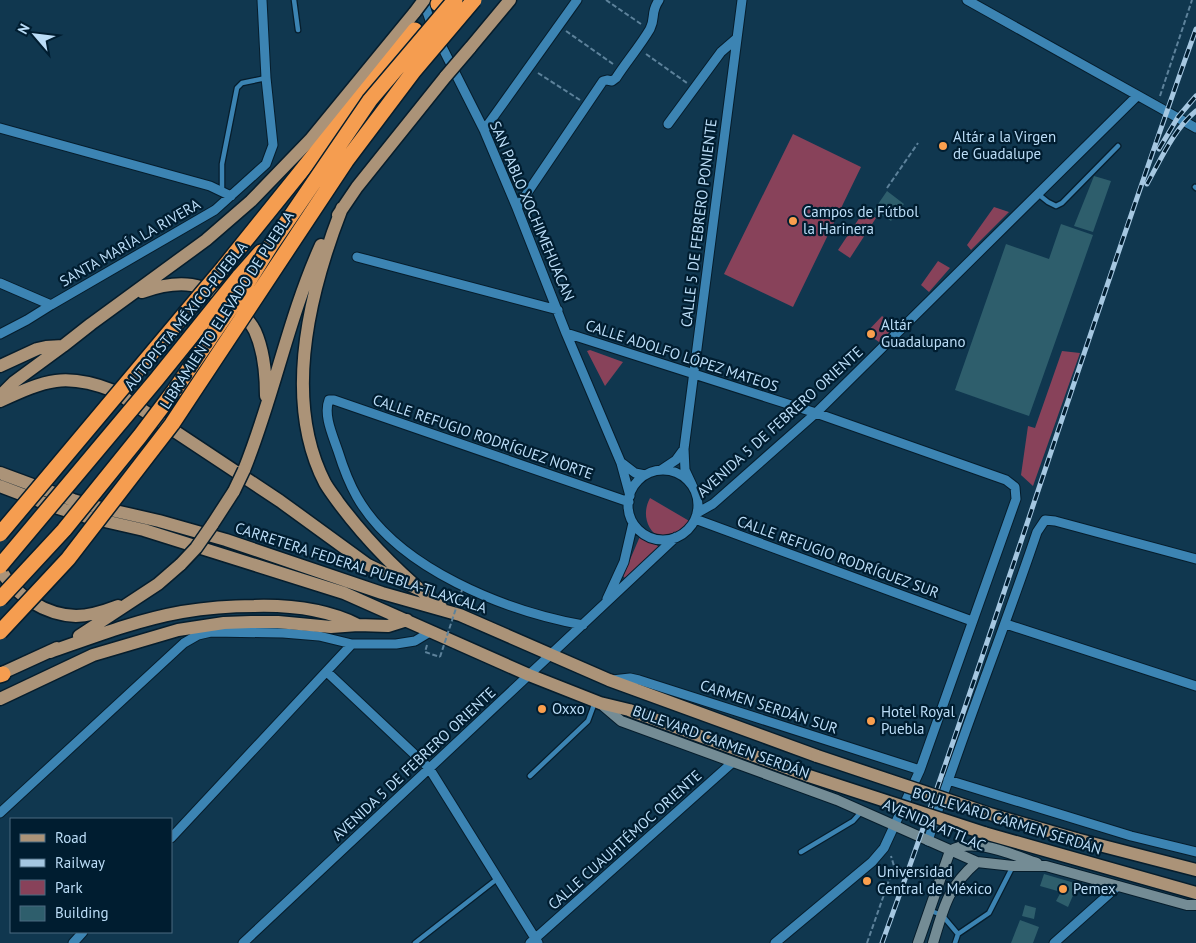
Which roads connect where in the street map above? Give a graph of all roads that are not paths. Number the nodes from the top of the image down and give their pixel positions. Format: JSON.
{"nodes":[{"id":1,"x":262,"y":0,"type":"edge"},
{"id":2,"x":294,"y":0,"type":"edge"},
{"id":3,"x":455,"y":0,"type":"edge"},
{"id":4,"x":474,"y":0,"type":"edge"},
{"id":5,"x":481,"y":0,"type":"edge"},
{"id":6,"x":510,"y":0,"type":"edge"},
{"id":7,"x":576,"y":0,"type":"edge"},
{"id":8,"x":659,"y":0,"type":"edge"},
{"id":9,"x":742,"y":0,"type":"edge"},
{"id":10,"x":967,"y":0,"type":"edge"},
{"id":11,"x":432,"y":1,"type":"edge"},
{"id":12,"x":298,"y":30,"type":"dead end"},
{"id":13,"x":736,"y":39,"type":"junction"},
{"id":14,"x":266,"y":78,"type":"junction"},
{"id":15,"x":1137,"y":96,"type":"junction"},
{"id":16,"x":668,"y":124,"type":"dead end"},
{"id":17,"x":0,"y":128,"type":"edge"},
{"id":18,"x":1196,"y":128,"type":"edge"},
{"id":19,"x":484,"y":130,"type":"junction"},
{"id":20,"x":1118,"y":146,"type":"dead end"},
{"id":21,"x":222,"y":191,"type":"junction"},
{"id":22,"x":1038,"y":194,"type":"junction"},
{"id":23,"x":231,"y":196,"type":"junction"},
{"id":24,"x":342,"y":208,"type":"junction"},
{"id":25,"x":517,"y":208,"type":"junction"},
{"id":26,"x":215,"y":210,"type":"junction"},
{"id":27,"x":227,"y":223,"type":"junction"},
{"id":28,"x":357,"y":257,"type":"dead end"},
{"id":29,"x":0,"y":283,"type":"edge"},
{"id":30,"x":130,"y":296,"type":"junction"},
{"id":31,"x":51,"y":305,"type":"junction"},
{"id":32,"x":558,"y":310,"type":"junction"},
{"id":33,"x":566,"y":333,"type":"junction"},
{"id":34,"x":0,"y":334,"type":"edge"},
{"id":35,"x":64,"y":346,"type":"junction"},
{"id":36,"x":0,"y":366,"type":"edge"},
{"id":37,"x":693,"y":375,"type":"junction"},
{"id":38,"x":0,"y":396,"type":"edge"},
{"id":39,"x":0,"y":401,"type":"edge"},
{"id":40,"x":816,"y":413,"type":"junction"},
{"id":41,"x":264,"y":416,"type":"junction"},
{"id":42,"x":684,"y":449,"type":"junction"},
{"id":43,"x":621,"y":463,"type":"junction"},
{"id":44,"x":661,"y":470,"type":"junction"},
{"id":45,"x":0,"y":473,"type":"edge"},
{"id":46,"x":645,"y":475,"type":"junction"},
{"id":47,"x":692,"y":485,"type":"junction"},
{"id":48,"x":0,"y":486,"type":"edge"},
{"id":49,"x":629,"y":499,"type":"junction"},
{"id":50,"x":696,"y":516,"type":"junction"},
{"id":51,"x":633,"y":523,"type":"junction"},
{"id":52,"x":0,"y":534,"type":"edge"},
{"id":53,"x":676,"y":537,"type":"junction"},
{"id":54,"x":1196,"y":559,"type":"edge"},
{"id":55,"x":0,"y":568,"type":"edge"},
{"id":56,"x":418,"y":589,"type":"junction"},
{"id":57,"x":0,"y":599,"type":"edge"},
{"id":58,"x":134,"y":600,"type":"junction"},
{"id":59,"x":604,"y":606,"type":"junction"},
{"id":60,"x":447,"y":612,"type":"junction"},
{"id":61,"x":408,"y":620,"type":"junction"},
{"id":62,"x":972,"y":621,"type":"junction"},
{"id":63,"x":1006,"y":624,"type":"junction"},
{"id":64,"x":358,"y":625,"type":"junction"},
{"id":65,"x":584,"y":625,"type":"junction"},
{"id":66,"x":0,"y":632,"type":"edge"},
{"id":67,"x":430,"y":632,"type":"junction"},
{"id":68,"x":352,"y":644,"type":"junction"},
{"id":69,"x":50,"y":652,"type":"junction"},
{"id":70,"x":550,"y":654,"type":"junction"},
{"id":71,"x":327,"y":672,"type":"junction"},
{"id":72,"x":1,"y":674,"type":"edge"},
{"id":73,"x":529,"y":675,"type":"junction"},
{"id":74,"x":609,"y":680,"type":"junction"},
{"id":75,"x":1196,"y":686,"type":"edge"},
{"id":76,"x":0,"y":699,"type":"edge"},
{"id":77,"x":598,"y":702,"type":"junction"},
{"id":78,"x":817,"y":756,"type":"joint"},
{"id":79,"x":733,"y":762,"type":"junction"},
{"id":80,"x":429,"y":768,"type":"junction"},
{"id":81,"x":920,"y":770,"type":"junction"},
{"id":82,"x":530,"y":776,"type":"dead end"},
{"id":83,"x":809,"y":776,"type":"joint"},
{"id":84,"x":948,"y":780,"type":"junction"},
{"id":85,"x":837,"y":800,"type":"joint"},
{"id":86,"x":861,"y":811,"type":"junction"},
{"id":87,"x":0,"y":813,"type":"edge"},
{"id":88,"x":895,"y":826,"type":"junction"},
{"id":89,"x":172,"y":837,"type":"edge"},
{"id":90,"x":928,"y":841,"type":"junction"},
{"id":91,"x":950,"y":851,"type":"junction"},
{"id":92,"x":801,"y":852,"type":"dead end"},
{"id":93,"x":1196,"y":852,"type":"edge"},
{"id":94,"x":977,"y":862,"type":"junction"},
{"id":95,"x":1013,"y":866,"type":"junction"},
{"id":96,"x":1046,"y":866,"type":"junction"},
{"id":97,"x":1196,"y":870,"type":"edge"},
{"id":98,"x":497,"y":879,"type":"junction"},
{"id":99,"x":1118,"y":886,"type":"junction"},
{"id":100,"x":1196,"y":893,"type":"edge"},
{"id":101,"x":1196,"y":904,"type":"edge"},
{"id":102,"x":929,"y":910,"type":"junction"},
{"id":103,"x":942,"y":915,"type":"junction"},
{"id":104,"x":82,"y":933,"type":"edge"},
{"id":105,"x":958,"y":934,"type":"junction"},
{"id":106,"x":534,"y":941,"type":"edge"},
{"id":107,"x":73,"y":943,"type":"edge"},
{"id":108,"x":243,"y":943,"type":"edge"},
{"id":109,"x":415,"y":943,"type":"edge"},
{"id":110,"x":775,"y":943,"type":"edge"},
{"id":111,"x":918,"y":943,"type":"edge"},
{"id":112,"x":933,"y":943,"type":"edge"},
{"id":113,"x":955,"y":943,"type":"edge"},
{"id":114,"x":1054,"y":943,"type":"edge"}],
"edges":[{"from":1,"to":14,"type":"street"},
{"from":2,"to":12,"type":"lane"},
{"from":3,"to":57,"type":"highway","name":"LIBRAMIENTO ELEVADO DE PUEBLA","bridge":true},
{"from":4,"to":66,"type":"highway","name":"LIBRAMIENTO ELEVADO DE PUEBLA","bridge":true},
{"from":5,"to":55,"type":"highway","name":"AUTOPISTA MÉXICO-PUEBLA","bridge":true},
{"from":6,"to":24,"type":"main road","bridge":true},
{"from":7,"to":19,"type":"street"},
{"from":8,"to":25,"type":"street"},
{"from":9,"to":13,"type":"street","name":"CALLE 5 DE FEBRERO PONIENTE"},
{"from":10,"to":15,"type":"street"},
{"from":11,"to":19,"type":"street","name":"SAN PABLO XOCHIMEHUACAN"},
{"from":11,"to":27,"type":"main road","bridge":true},
{"from":11,"to":52,"type":"highway","name":"AUTOPISTA MÉXICO-PUEBLA","bridge":true},
{"from":13,"to":16,"type":"street"},
{"from":13,"to":37,"type":"street","name":"CALLE 5 DE FEBRERO PONIENTE"},
{"from":14,"to":21,"type":"lane"},
{"from":14,"to":23,"type":"street","name":"SANTA MARÍA LA RIVERA"},
{"from":15,"to":18,"type":"street"},
{"from":15,"to":22,"type":"street","name":"AVENIDA 5 DE FEBRERO ORIENTE"},
{"from":17,"to":21,"type":"street"},
{"from":19,"to":25,"type":"street","name":"SAN PABLO XOCHIMEHUACAN"},
{"from":20,"to":22,"type":"lane"},
{"from":21,"to":23,"type":"street"},
{"from":22,"to":40,"type":"street","name":"AVENIDA 5 DE FEBRERO ORIENTE"},
{"from":23,"to":26,"type":"street","name":"SANTA MARÍA LA RIVERA"},
{"from":24,"to":41,"type":"main road"},
{"from":24,"to":56,"type":"main road"},
{"from":25,"to":32,"type":"street","name":"SAN PABLO XOCHIMEHUACAN"},
{"from":26,"to":27,"type":"street"},
{"from":26,"to":31,"type":"street","name":"SANTA MARÍA LA RIVERA"},
{"from":27,"to":30,"type":"main road"},
{"from":28,"to":32,"type":"street"},
{"from":29,"to":31,"type":"street"},
{"from":30,"to":35,"type":"main road"},
{"from":30,"to":41,"type":"main road"},
{"from":31,"to":34,"type":"street","name":"SANTA MARÍA LA RIVERA"},
{"from":32,"to":33,"type":"street","name":"SAN PABLO XOCHIMEHUACAN"},
{"from":33,"to":37,"type":"street","name":"CALLE ADOLFO LÓPEZ MATEOS"},
{"from":33,"to":43,"type":"street","name":"SAN PABLO XOCHIMEHUACAN"},
{"from":35,"to":36,"type":"main road"},
{"from":35,"to":38,"type":"main road"},
{"from":37,"to":40,"type":"street","name":"CALLE ADOLFO LÓPEZ MATEOS"},
{"from":37,"to":42,"type":"street","name":"CALLE 5 DE FEBRERO PONIENTE"},
{"from":39,"to":56,"type":"main road"},
{"from":40,"to":50,"type":"street","name":"AVENIDA 5 DE FEBRERO ORIENTE"},
{"from":40,"to":62,"type":"street","name":"CALLE ADOLFO LÓPEZ MATEOS"},
{"from":41,"to":58,"type":"main road","bridge":true},
{"from":42,"to":44,"type":"street"},
{"from":42,"to":47,"type":"street","name":"CALLE 5 DE FEBRERO PONIENTE"},
{"from":43,"to":46,"type":"street"},
{"from":43,"to":49,"type":"street","name":"SAN PABLO XOCHIMEHUACAN"},
{"from":44,"to":46,"type":"street"},
{"from":44,"to":47,"type":"street"},
{"from":45,"to":60,"type":"main road","name":"CARRETERA FEDERAL PUEBLA-TLAXCALA"},
{"from":46,"to":49,"type":"street"},
{"from":47,"to":50,"type":"street"},
{"from":48,"to":61,"type":"main road","name":"CARRETERA FEDERAL PUEBLA-TLAXCALA"},
{"from":49,"to":51,"type":"street"},
{"from":49,"to":65,"type":"street","name":"CALLE REFUGIO RODRÍGUEZ NORTE"},
{"from":50,"to":53,"type":"street"},
{"from":50,"to":62,"type":"street","name":"CALLE REFUGIO RODRÍGUEZ SUR"},
{"from":51,"to":53,"type":"street"},
{"from":51,"to":59,"type":"street","name":"AVENIDA 5 DE FEBRERO ORIENTE"},
{"from":53,"to":59,"type":"street","name":"AVENIDA 5 DE FEBRERO ORIENTE"},
{"from":54,"to":63,"type":"street"},
{"from":55,"to":58,"type":"main road"},
{"from":56,"to":60,"type":"main road"},
{"from":58,"to":69,"type":"main road"},
{"from":59,"to":65,"type":"street","name":"AVENIDA 5 DE FEBRERO ORIENTE"},
{"from":60,"to":70,"type":"main road","name":"CARRETERA FEDERAL PUEBLA-TLAXCALA"},
{"from":61,"to":64,"type":"main road"},
{"from":61,"to":67,"type":"main road","name":"CARRETERA FEDERAL PUEBLA-TLAXCALA"},
{"from":62,"to":81,"type":"street"},
{"from":63,"to":75,"type":"street"},
{"from":63,"to":84,"type":"street"},
{"from":64,"to":69,"type":"main road"},
{"from":64,"to":76,"type":"main road"},
{"from":65,"to":70,"type":"street","name":"AVENIDA 5 DE FEBRERO ORIENTE"},
{"from":67,"to":68,"type":"street"},
{"from":67,"to":73,"type":"main road","name":"CARRETERA FEDERAL PUEBLA-TLAXCALA"},
{"from":68,"to":71,"type":"street"},
{"from":68,"to":87,"type":"street"},
{"from":69,"to":72,"type":"main road"},
{"from":70,"to":73,"type":"street","name":"AVENIDA 5 DE FEBRERO ORIENTE"},
{"from":70,"to":74,"type":"main road","name":"CARRETERA FEDERAL PUEBLA-TLAXCALA"},
{"from":71,"to":80,"type":"street"},
{"from":71,"to":89,"type":"street"},
{"from":73,"to":77,"type":"main road","name":"CARRETERA FEDERAL PUEBLA-TLAXCALA"},
{"from":73,"to":80,"type":"street","name":"AVENIDA 5 DE FEBRERO ORIENTE"},
{"from":74,"to":78,"type":"main road","name":"CARRETERA FEDERAL PUEBLA-TLAXCALA"},
{"from":74,"to":81,"type":"street","name":"CARMEN SERDÁN SUR"},
{"from":77,"to":79,"type":"main road","name":"BULEVARD CARMEN SERDÁN"},
{"from":77,"to":82,"type":"lane"},
{"from":77,"to":83,"type":"main road","name":"CARRETERA FEDERAL PUEBLA-TLAXCALA"},
{"from":78,"to":97,"type":"main road","name":"BOULEVARD CARMEN SERDÁN","bridge":true},
{"from":79,"to":85,"type":"main road","name":"BULEVARD CARMEN SERDÁN"},
{"from":79,"to":106,"type":"street","name":"CALLE CUAUHTÉMOC ORIENTE"},
{"from":80,"to":98,"type":"street"},
{"from":80,"to":108,"type":"street","name":"AVENIDA 5 DE FEBRERO ORIENTE"},
{"from":81,"to":88,"type":"street"},
{"from":83,"to":100,"type":"main road","name":"BOULEVARD CARMEN SERDÁN","bridge":true},
{"from":84,"to":90,"type":"street"},
{"from":84,"to":93,"type":"street"},
{"from":85,"to":86,"type":"main road","name":"AVENIDA ATTLAC"},
{"from":86,"to":88,"type":"main road","name":"AVENIDA ATTLAC"},
{"from":86,"to":92,"type":"lane"},
{"from":88,"to":90,"type":"main road","name":"AVENIDA ATTLAC"},
{"from":88,"to":110,"type":"street"},
{"from":90,"to":91,"type":"main road","name":"AVENIDA ATTLAC"},
{"from":91,"to":94,"type":"main road","name":"AVENIDA ATTLAC"},
{"from":91,"to":96,"type":"main road"},
{"from":91,"to":102,"type":"main road"},
{"from":94,"to":95,"type":"main road","name":"AVENIDA ATTLAC"},
{"from":94,"to":103,"type":"main road"},
{"from":95,"to":96,"type":"main road","name":"AVENIDA ATTLAC"},
{"from":95,"to":105,"type":"lane"},
{"from":96,"to":99,"type":"main road","name":"AVENIDA ATTLAC"},
{"from":98,"to":106,"type":"street"},
{"from":98,"to":109,"type":"lane"},
{"from":99,"to":101,"type":"main road","name":"AVENIDA ATTLAC"},
{"from":99,"to":114,"type":"street"},
{"from":102,"to":103,"type":"lane"},
{"from":102,"to":111,"type":"main road"},
{"from":103,"to":105,"type":"lane"},
{"from":103,"to":112,"type":"main road"},
{"from":104,"to":107,"type":"street"},
{"from":105,"to":113,"type":"lane"}]}
